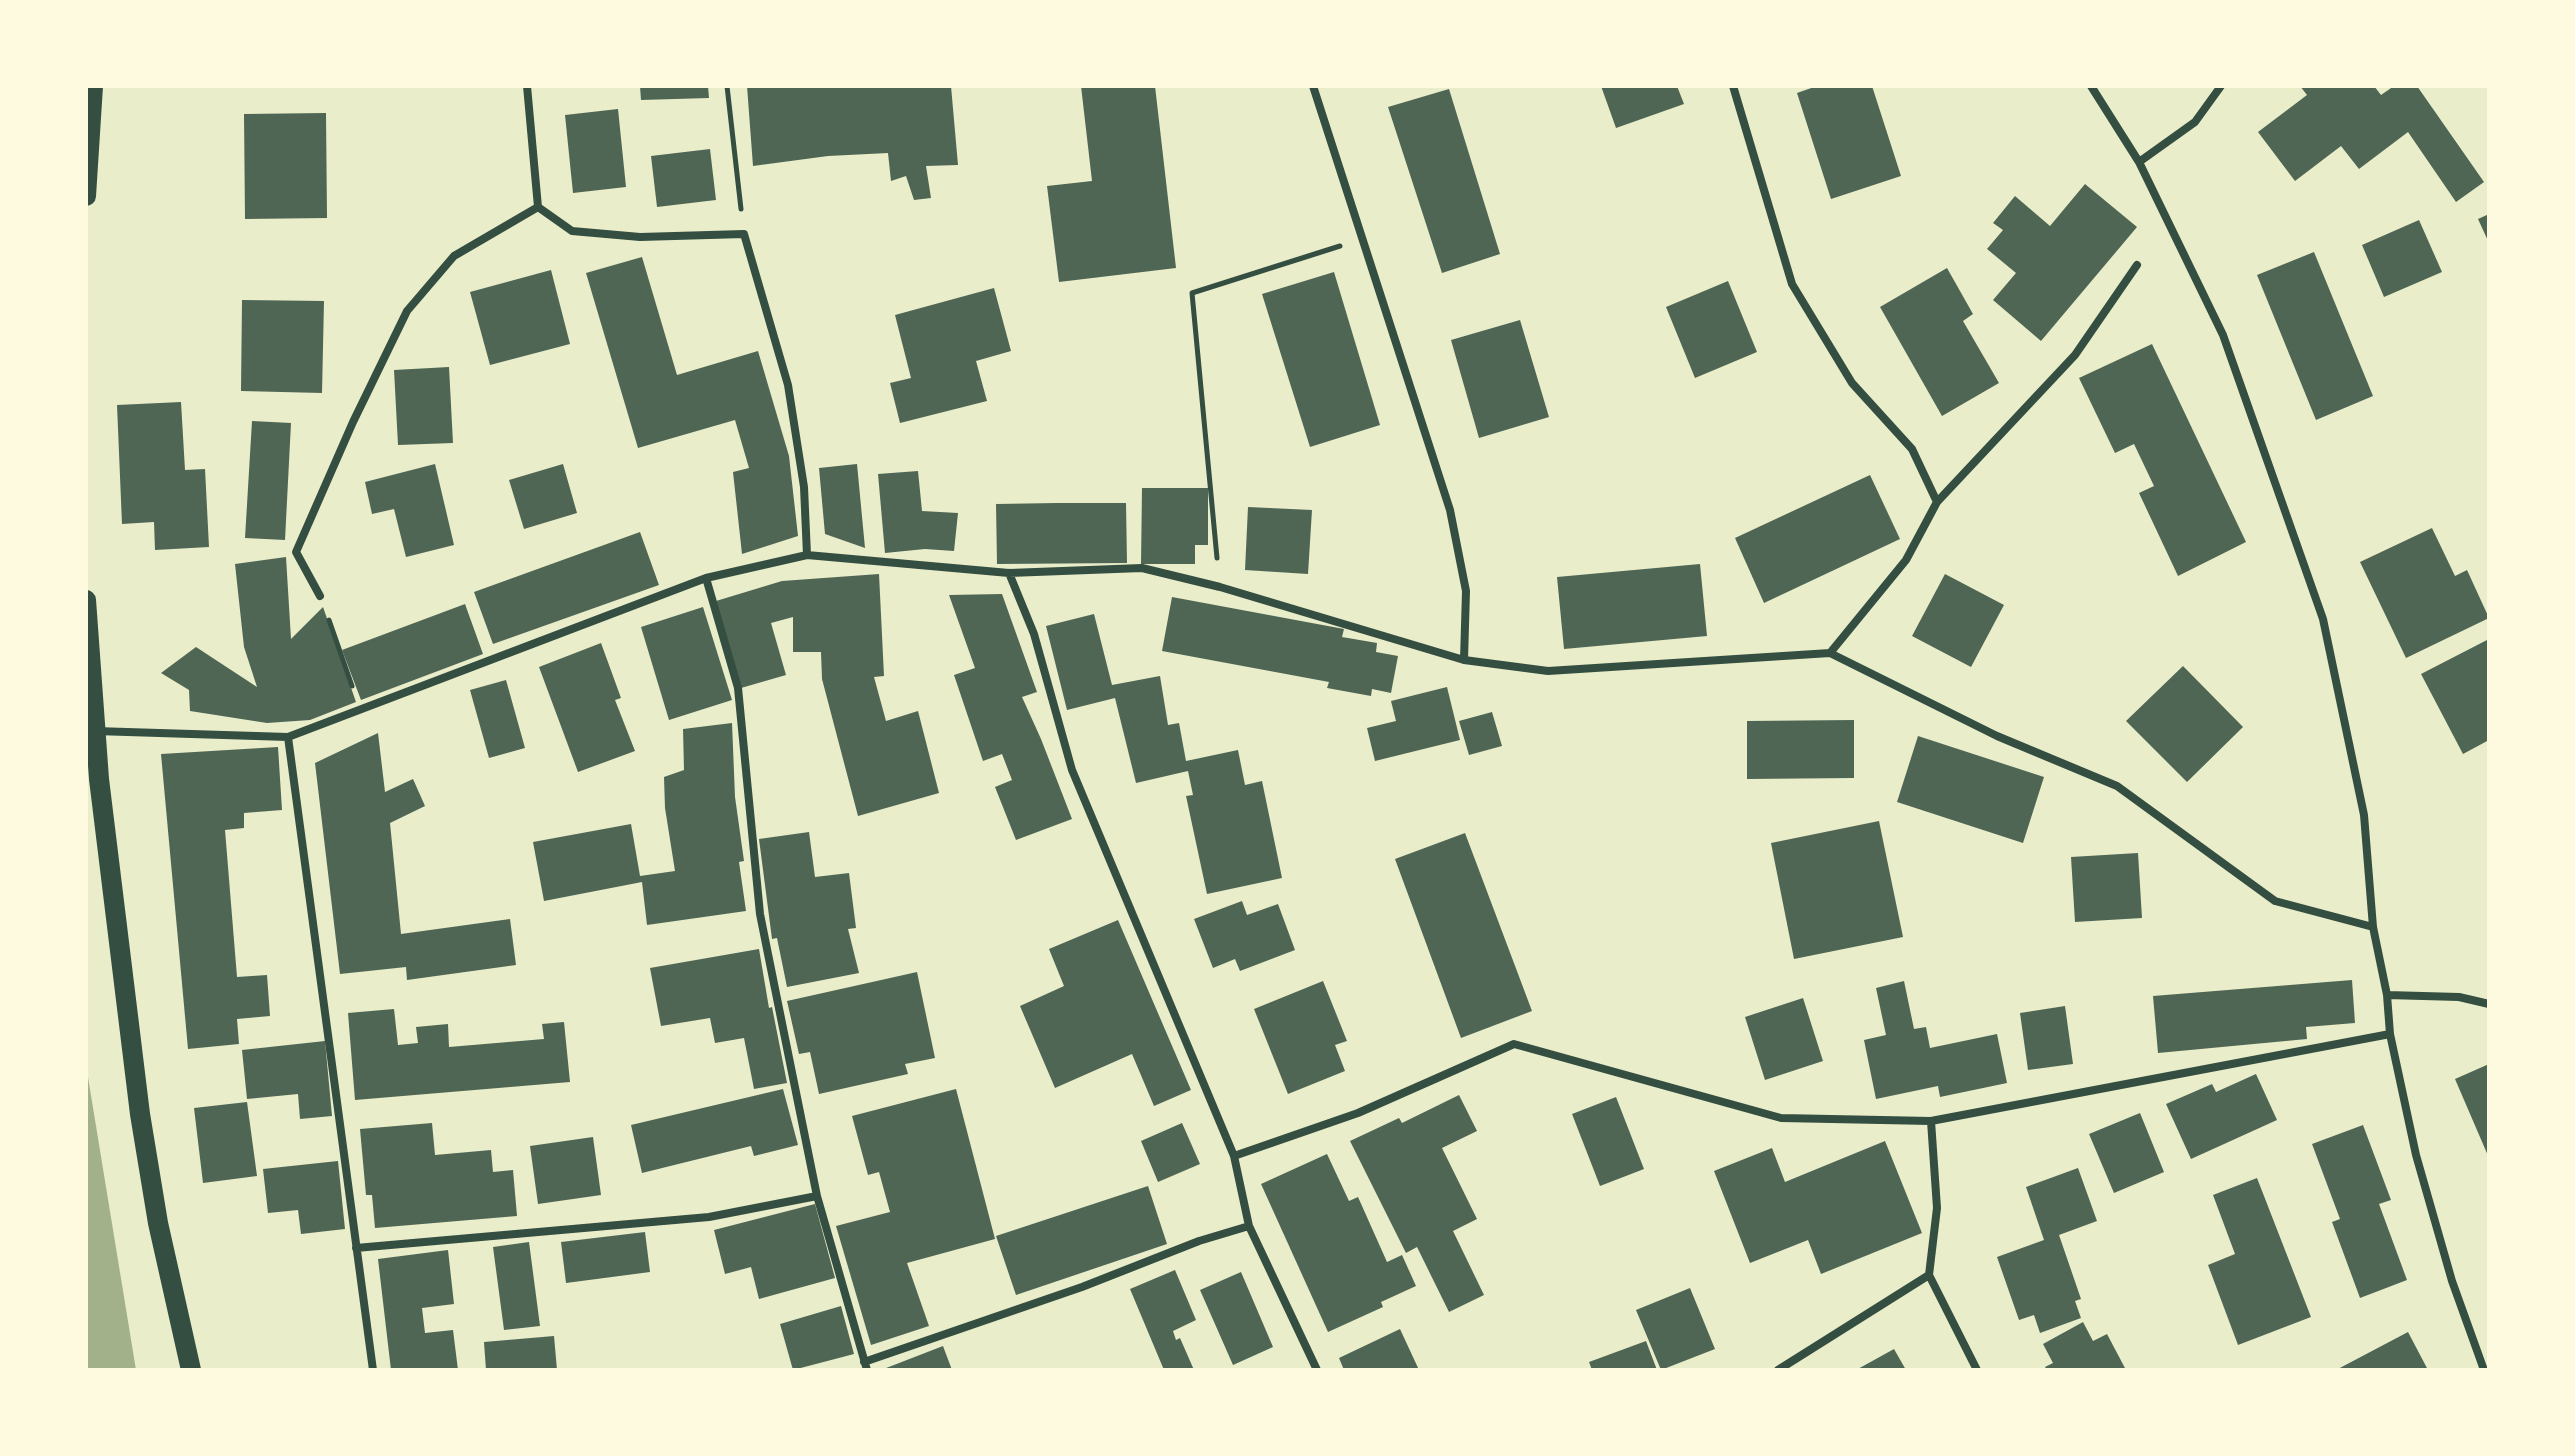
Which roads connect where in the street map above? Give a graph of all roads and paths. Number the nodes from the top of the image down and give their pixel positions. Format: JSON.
{"nodes":[{"id":1,"x":93,"y":86,"type":"edge"},
{"id":2,"x":527,"y":86,"type":"edge"},
{"id":3,"x":727,"y":86,"type":"edge"},
{"id":4,"x":1313,"y":86,"type":"edge"},
{"id":5,"x":1733,"y":86,"type":"edge"},
{"id":6,"x":2091,"y":86,"type":"edge"},
{"id":7,"x":2221,"y":86,"type":"edge"},
{"id":8,"x":2139,"y":162,"type":"junction"},
{"id":9,"x":86,"y":196,"type":"edge"},
{"id":10,"x":538,"y":207,"type":"junction"},
{"id":11,"x":744,"y":234,"type":"junction"},
{"id":12,"x":1361,"y":239,"type":"junction"},
{"id":13,"x":2137,"y":265,"type":"dead end"},
{"id":14,"x":1937,"y":502,"type":"junction"},
{"id":15,"x":807,"y":555,"type":"junction"},
{"id":16,"x":1009,"y":573,"type":"junction"},
{"id":17,"x":706,"y":578,"type":"junction"},
{"id":18,"x":1220,"y":587,"type":"junction"},
{"id":19,"x":320,"y":596,"type":"joint"},
{"id":20,"x":86,"y":600,"type":"edge"},
{"id":21,"x":1830,"y":653,"type":"junction"},
{"id":22,"x":1464,"y":660,"type":"junction"},
{"id":23,"x":361,"y":711,"type":"junction"},
{"id":24,"x":95,"y":731,"type":"junction"},
{"id":25,"x":288,"y":737,"type":"junction"},
{"id":26,"x":2373,"y":927,"type":"junction"},
{"id":27,"x":2387,"y":995,"type":"junction"},
{"id":28,"x":2489,"y":1004,"type":"edge"},
{"id":29,"x":2390,"y":1034,"type":"junction"},
{"id":30,"x":1931,"y":1121,"type":"junction"},
{"id":31,"x":1234,"y":1156,"type":"junction"},
{"id":32,"x":817,"y":1196,"type":"junction"},
{"id":33,"x":1249,"y":1226,"type":"junction"},
{"id":34,"x":356,"y":1248,"type":"junction"},
{"id":35,"x":1929,"y":1275,"type":"junction"},
{"id":36,"x":865,"y":1366,"type":"edge"},
{"id":37,"x":191,"y":1370,"type":"edge"},
{"id":38,"x":373,"y":1370,"type":"edge"},
{"id":39,"x":1317,"y":1370,"type":"edge"},
{"id":40,"x":1778,"y":1370,"type":"edge"},
{"id":41,"x":1977,"y":1370,"type":"edge"},
{"id":42,"x":2484,"y":1370,"type":"edge"}],
"edges":[{"from":1,"to":9,"type":"main road"},
{"from":2,"to":10,"type":"street"},
{"from":3,"to":11,"type":"path"},
{"from":4,"to":12,"type":"street"},
{"from":5,"to":14,"type":"street"},
{"from":6,"to":8,"type":"street"},
{"from":7,"to":8,"type":"street"},
{"from":8,"to":26,"type":"street"},
{"from":10,"to":11,"type":"street"},
{"from":10,"to":19,"type":"street"},
{"from":11,"to":15,"type":"street"},
{"from":12,"to":18,"type":"path"},
{"from":12,"to":22,"type":"street"},
{"from":13,"to":14,"type":"street"},
{"from":14,"to":21,"type":"street"},
{"from":15,"to":16,"type":"street"},
{"from":15,"to":17,"type":"street"},
{"from":16,"to":18,"type":"street"},
{"from":16,"to":31,"type":"street"},
{"from":17,"to":23,"type":"street"},
{"from":17,"to":32,"type":"street"},
{"from":18,"to":22,"type":"street"},
{"from":19,"to":23,"type":"path"},
{"from":20,"to":24,"type":"main road"},
{"from":21,"to":22,"type":"street"},
{"from":21,"to":26,"type":"street"},
{"from":23,"to":25,"type":"street"},
{"from":24,"to":25,"type":"street"},
{"from":24,"to":37,"type":"main road"},
{"from":25,"to":34,"type":"street"},
{"from":26,"to":27,"type":"street"},
{"from":27,"to":28,"type":"street"},
{"from":27,"to":29,"type":"street"},
{"from":29,"to":30,"type":"street"},
{"from":29,"to":42,"type":"street"},
{"from":30,"to":31,"type":"street"},
{"from":30,"to":35,"type":"street"},
{"from":31,"to":33,"type":"street"},
{"from":32,"to":34,"type":"street"},
{"from":32,"to":36,"type":"street"},
{"from":33,"to":36,"type":"street"},
{"from":33,"to":39,"type":"street"},
{"from":34,"to":38,"type":"street"},
{"from":35,"to":40,"type":"street"},
{"from":35,"to":41,"type":"street"}]}
